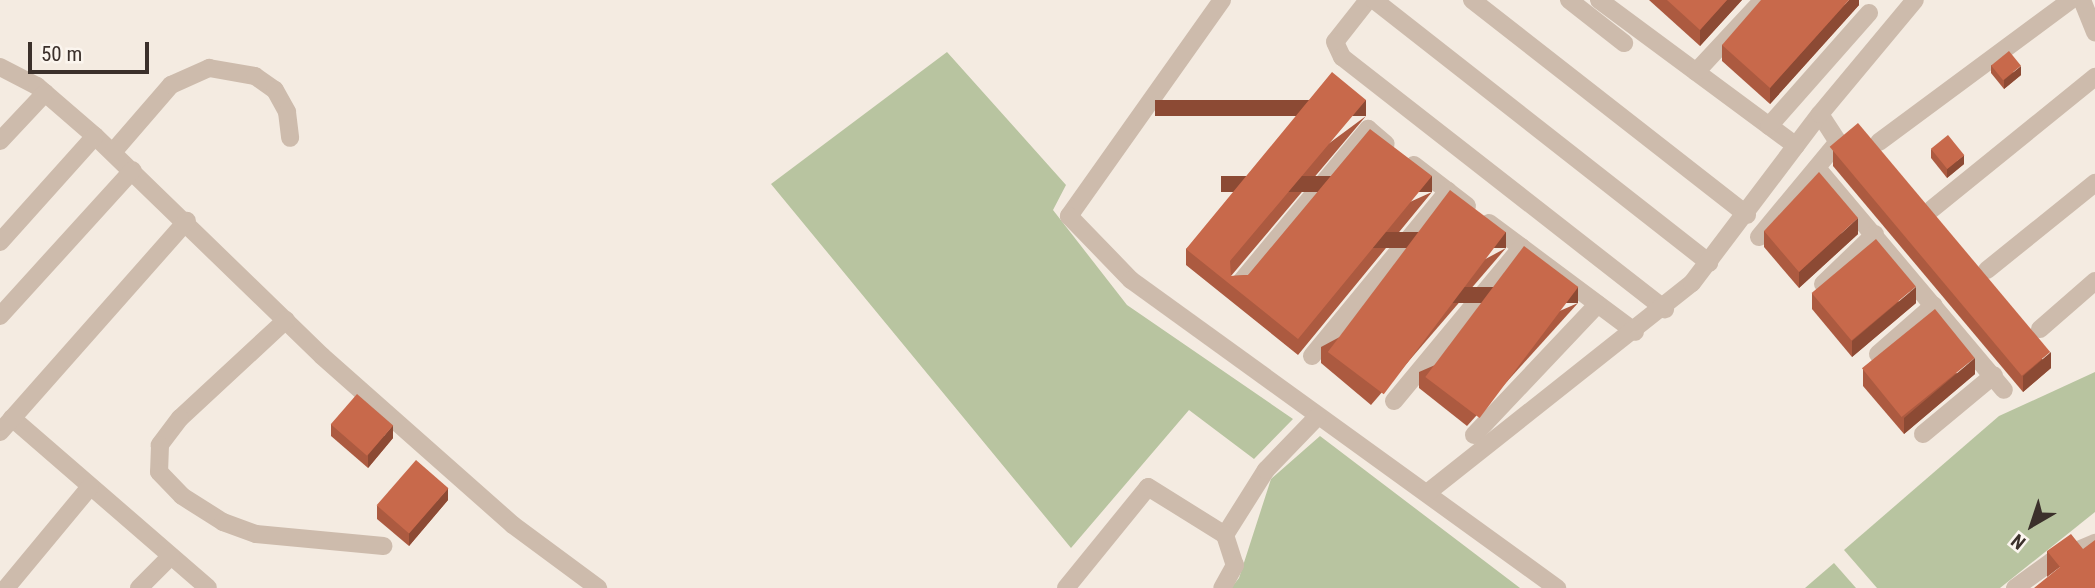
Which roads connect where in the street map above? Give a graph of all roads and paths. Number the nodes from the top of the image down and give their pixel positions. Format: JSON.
{"nodes":[{"id":1,"x":1223,"y":0,"type":"edge"},
{"id":2,"x":1368,"y":0,"type":"edge"},
{"id":3,"x":1374,"y":0,"type":"edge"},
{"id":4,"x":1472,"y":0,"type":"edge"},
{"id":5,"x":1569,"y":0,"type":"edge"},
{"id":6,"x":1600,"y":0,"type":"edge"},
{"id":7,"x":1763,"y":0,"type":"edge"},
{"id":8,"x":1914,"y":0,"type":"edge"},
{"id":9,"x":2071,"y":0,"type":"edge"},
{"id":10,"x":2082,"y":0,"type":"edge"},
{"id":11,"x":1620,"y":6,"type":"edge"},
{"id":12,"x":1868,"y":13,"type":"dead end"},
{"id":13,"x":2095,"y":33,"type":"edge"},
{"id":14,"x":1624,"y":43,"type":"dead end"},
{"id":15,"x":0,"y":67,"type":"edge"},
{"id":16,"x":1696,"y":72,"type":"junction"},
{"id":17,"x":2095,"y":77,"type":"edge"},
{"id":18,"x":45,"y":93,"type":"junction"},
{"id":19,"x":1820,"y":114,"type":"junction"},
{"id":20,"x":1769,"y":126,"type":"junction"},
{"id":21,"x":95,"y":136,"type":"junction"},
{"id":22,"x":290,"y":138,"type":"dead end"},
{"id":23,"x":0,"y":141,"type":"edge"},
{"id":24,"x":1879,"y":142,"type":"dead end"},
{"id":25,"x":1796,"y":146,"type":"junction"},
{"id":26,"x":113,"y":152,"type":"junction"},
{"id":27,"x":1817,"y":168,"type":"junction"},
{"id":28,"x":133,"y":170,"type":"junction"},
{"id":29,"x":2095,"y":183,"type":"edge"},
{"id":30,"x":1448,"y":191,"type":"junction"},
{"id":31,"x":1932,"y":209,"type":"edge"},
{"id":32,"x":1747,"y":215,"type":"junction"},
{"id":33,"x":187,"y":220,"type":"junction"},
{"id":34,"x":1875,"y":234,"type":"junction"},
{"id":35,"x":1759,"y":237,"type":"dead end"},
{"id":36,"x":0,"y":242,"type":"edge"},
{"id":37,"x":1522,"y":247,"type":"junction"},
{"id":38,"x":1709,"y":263,"type":"junction"},
{"id":39,"x":1987,"y":270,"type":"dead end"},
{"id":40,"x":2095,"y":281,"type":"edge"},
{"id":41,"x":1239,"y":284,"type":"edge"},
{"id":42,"x":1823,"y":284,"type":"edge"},
{"id":43,"x":1598,"y":304,"type":"junction"},
{"id":44,"x":1934,"y":304,"type":"junction"},
{"id":45,"x":1665,"y":309,"type":"junction"},
{"id":46,"x":0,"y":316,"type":"edge"},
{"id":47,"x":286,"y":320,"type":"junction"},
{"id":48,"x":2040,"y":329,"type":"dead end"},
{"id":49,"x":1635,"y":332,"type":"junction"},
{"id":50,"x":1878,"y":354,"type":"edge"},
{"id":51,"x":1312,"y":356,"type":"dead end"},
{"id":52,"x":1394,"y":401,"type":"dead end"},
{"id":53,"x":1317,"y":417,"type":"junction"},
{"id":54,"x":6,"y":425,"type":"edge"},
{"id":55,"x":1923,"y":434,"type":"dead end"},
{"id":56,"x":1474,"y":435,"type":"dead end"},
{"id":57,"x":90,"y":487,"type":"junction"},
{"id":58,"x":1427,"y":493,"type":"junction"},
{"id":59,"x":1225,"y":536,"type":"junction"},
{"id":60,"x":2095,"y":543,"type":"edge"},
{"id":61,"x":383,"y":546,"type":"dead end"},
{"id":62,"x":171,"y":556,"type":"junction"},
{"id":63,"x":6,"y":588,"type":"edge"},
{"id":64,"x":139,"y":588,"type":"edge"},
{"id":65,"x":208,"y":588,"type":"edge"},
{"id":66,"x":598,"y":588,"type":"edge"},
{"id":67,"x":1066,"y":588,"type":"edge"},
{"id":68,"x":1222,"y":588,"type":"edge"},
{"id":69,"x":1558,"y":588,"type":"edge"},
{"id":70,"x":2015,"y":588,"type":"edge"}],
"edges":[{"from":1,"to":53,"type":"street"},
{"from":2,"to":45,"type":"street"},
{"from":3,"to":38,"type":"street"},
{"from":4,"to":32,"type":"street"},
{"from":5,"to":14,"type":"street"},
{"from":6,"to":11,"type":"street"},
{"from":7,"to":16,"type":"street"},
{"from":8,"to":19,"type":"street"},
{"from":9,"to":24,"type":"street"},
{"from":10,"to":13,"type":"street"},
{"from":11,"to":16,"type":"street"},
{"from":12,"to":20,"type":"street"},
{"from":15,"to":18,"type":"street"},
{"from":16,"to":20,"type":"street"},
{"from":17,"to":31,"type":"street"},
{"from":18,"to":21,"type":"street"},
{"from":18,"to":23,"type":"street"},
{"from":19,"to":25,"type":"street"},
{"from":19,"to":27,"type":"street"},
{"from":20,"to":25,"type":"street"},
{"from":21,"to":26,"type":"street"},
{"from":21,"to":36,"type":"street"},
{"from":22,"to":26,"type":"street"},
{"from":25,"to":32,"type":"street"},
{"from":26,"to":28,"type":"street"},
{"from":27,"to":34,"type":"street"},
{"from":27,"to":35,"type":"street"},
{"from":28,"to":33,"type":"street"},
{"from":28,"to":46,"type":"street"},
{"from":29,"to":39,"type":"street"},
{"from":30,"to":37,"type":"street"},
{"from":30,"to":41,"type":"street"},
{"from":30,"to":51,"type":"street"},
{"from":32,"to":38,"type":"street"},
{"from":33,"to":47,"type":"street"},
{"from":33,"to":54,"type":"street"},
{"from":34,"to":42,"type":"street"},
{"from":34,"to":44,"type":"street"},
{"from":37,"to":43,"type":"street"},
{"from":37,"to":52,"type":"street"},
{"from":38,"to":45,"type":"street"},
{"from":40,"to":48,"type":"street"},
{"from":43,"to":49,"type":"street"},
{"from":43,"to":56,"type":"street"},
{"from":44,"to":50,"type":"street"},
{"from":44,"to":55,"type":"street"},
{"from":45,"to":49,"type":"street"},
{"from":47,"to":61,"type":"street"},
{"from":47,"to":66,"type":"street"},
{"from":49,"to":58,"type":"street"},
{"from":53,"to":58,"type":"street"},
{"from":53,"to":59,"type":"street"},
{"from":54,"to":57,"type":"street"},
{"from":57,"to":62,"type":"street"},
{"from":57,"to":63,"type":"street"},
{"from":58,"to":69,"type":"street"},
{"from":59,"to":67,"type":"street"},
{"from":59,"to":68,"type":"street"},
{"from":60,"to":70,"type":"street"},
{"from":62,"to":64,"type":"street"},
{"from":62,"to":65,"type":"street"}]}
